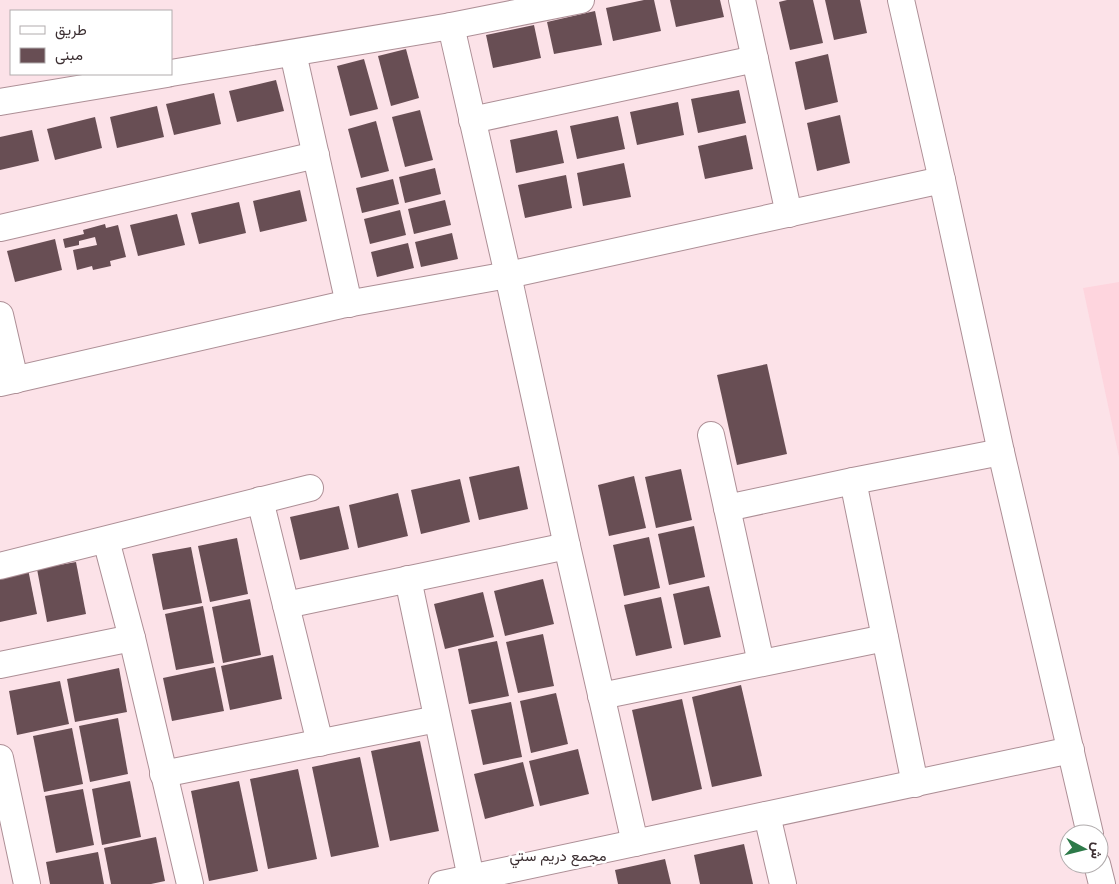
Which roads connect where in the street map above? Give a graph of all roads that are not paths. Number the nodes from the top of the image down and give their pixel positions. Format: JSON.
{"nodes":[{"id":1,"x":581,"y":0,"type":"edge"},
{"id":2,"x":742,"y":0,"type":"edge"},
{"id":3,"x":901,"y":0,"type":"edge"},
{"id":4,"x":451,"y":26,"type":"junction"},
{"id":5,"x":293,"y":53,"type":"junction"},
{"id":6,"x":755,"y":59,"type":"junction"},
{"id":7,"x":172,"y":73,"type":"edge"},
{"id":8,"x":161,"y":75,"type":"edge"},
{"id":9,"x":0,"y":102,"type":"edge"},
{"id":10,"x":472,"y":120,"type":"junction"},
{"id":11,"x":316,"y":155,"type":"junction"},
{"id":12,"x":942,"y":180,"type":"junction"},
{"id":13,"x":789,"y":214,"type":"junction"},
{"id":14,"x":0,"y":228,"type":"edge"},
{"id":15,"x":508,"y":275,"type":"junction"},
{"id":16,"x":349,"y":304,"type":"junction"},
{"id":17,"x":0,"y":315,"type":"edge"},
{"id":18,"x":8,"y":382,"type":"edge"},
{"id":19,"x":711,"y":435,"type":"dead end"},
{"id":20,"x":1001,"y":452,"type":"junction"},
{"id":21,"x":852,"y":481,"type":"junction"},
{"id":22,"x":310,"y":488,"type":"dead end"},
{"id":23,"x":260,"y":500,"type":"junction"},
{"id":24,"x":727,"y":508,"type":"junction"},
{"id":25,"x":106,"y":540,"type":"junction"},
{"id":26,"x":567,"y":546,"type":"junction"},
{"id":27,"x":0,"y":566,"type":"edge"},
{"id":28,"x":408,"y":579,"type":"junction"},
{"id":29,"x":286,"y":605,"type":"junction"},
{"id":30,"x":132,"y":638,"type":"junction"},
{"id":31,"x":885,"y":638,"type":"junction"},
{"id":32,"x":761,"y":663,"type":"junction"},
{"id":33,"x":0,"y":665,"type":"edge"},
{"id":34,"x":601,"y":696,"type":"junction"},
{"id":35,"x":437,"y":719,"type":"junction"},
{"id":36,"x":320,"y":743,"type":"junction"},
{"id":37,"x":1071,"y":750,"type":"junction"},
{"id":38,"x":0,"y":758,"type":"edge"},
{"id":39,"x":164,"y":774,"type":"junction"},
{"id":40,"x":915,"y":784,"type":"junction"},
{"id":41,"x":6,"y":813,"type":"edge"},
{"id":42,"x":767,"y":815,"type":"junction"},
{"id":43,"x":1088,"y":824,"type":"edge"},
{"id":44,"x":634,"y":843,"type":"junction"},
{"id":45,"x":471,"y":878,"type":"junction"},
{"id":46,"x":27,"y":884,"type":"edge"},
{"id":47,"x":190,"y":884,"type":"edge"},
{"id":48,"x":442,"y":884,"type":"edge"},
{"id":49,"x":783,"y":884,"type":"edge"}],
"edges":[{"from":1,"to":4,"type":"street"},
{"from":2,"to":6,"type":"street"},
{"from":3,"to":12,"type":"street"},
{"from":4,"to":5,"type":"street"},
{"from":4,"to":10,"type":"street"},
{"from":5,"to":7,"type":"street"},
{"from":5,"to":11,"type":"street"},
{"from":6,"to":10,"type":"street"},
{"from":6,"to":13,"type":"street"},
{"from":8,"to":9,"type":"street"},
{"from":10,"to":15,"type":"street"},
{"from":11,"to":14,"type":"street"},
{"from":11,"to":16,"type":"street"},
{"from":12,"to":13,"type":"street"},
{"from":12,"to":20,"type":"street"},
{"from":13,"to":15,"type":"street"},
{"from":15,"to":16,"type":"street"},
{"from":15,"to":26,"type":"street"},
{"from":16,"to":18,"type":"street"},
{"from":17,"to":18,"type":"street"},
{"from":19,"to":24,"type":"street"},
{"from":20,"to":21,"type":"street"},
{"from":20,"to":37,"type":"street"},
{"from":21,"to":24,"type":"street"},
{"from":21,"to":31,"type":"street"},
{"from":22,"to":23,"type":"street"},
{"from":23,"to":25,"type":"street"},
{"from":23,"to":29,"type":"street"},
{"from":24,"to":32,"type":"street"},
{"from":25,"to":27,"type":"street"},
{"from":25,"to":30,"type":"street"},
{"from":26,"to":28,"type":"street"},
{"from":26,"to":34,"type":"street"},
{"from":28,"to":29,"type":"street"},
{"from":28,"to":35,"type":"street"},
{"from":29,"to":36,"type":"street"},
{"from":30,"to":33,"type":"street"},
{"from":30,"to":39,"type":"street"},
{"from":31,"to":32,"type":"street"},
{"from":31,"to":40,"type":"street"},
{"from":32,"to":34,"type":"street"},
{"from":34,"to":44,"type":"street"},
{"from":35,"to":36,"type":"street"},
{"from":35,"to":45,"type":"street"},
{"from":36,"to":39,"type":"street"},
{"from":37,"to":40,"type":"street"},
{"from":37,"to":43,"type":"street"},
{"from":38,"to":41,"type":"street"},
{"from":39,"to":47,"type":"street"},
{"from":40,"to":42,"type":"street"},
{"from":41,"to":46,"type":"street"},
{"from":42,"to":44,"type":"street"},
{"from":42,"to":49,"type":"street"},
{"from":44,"to":45,"type":"street"},
{"from":45,"to":48,"type":"street"}]}
